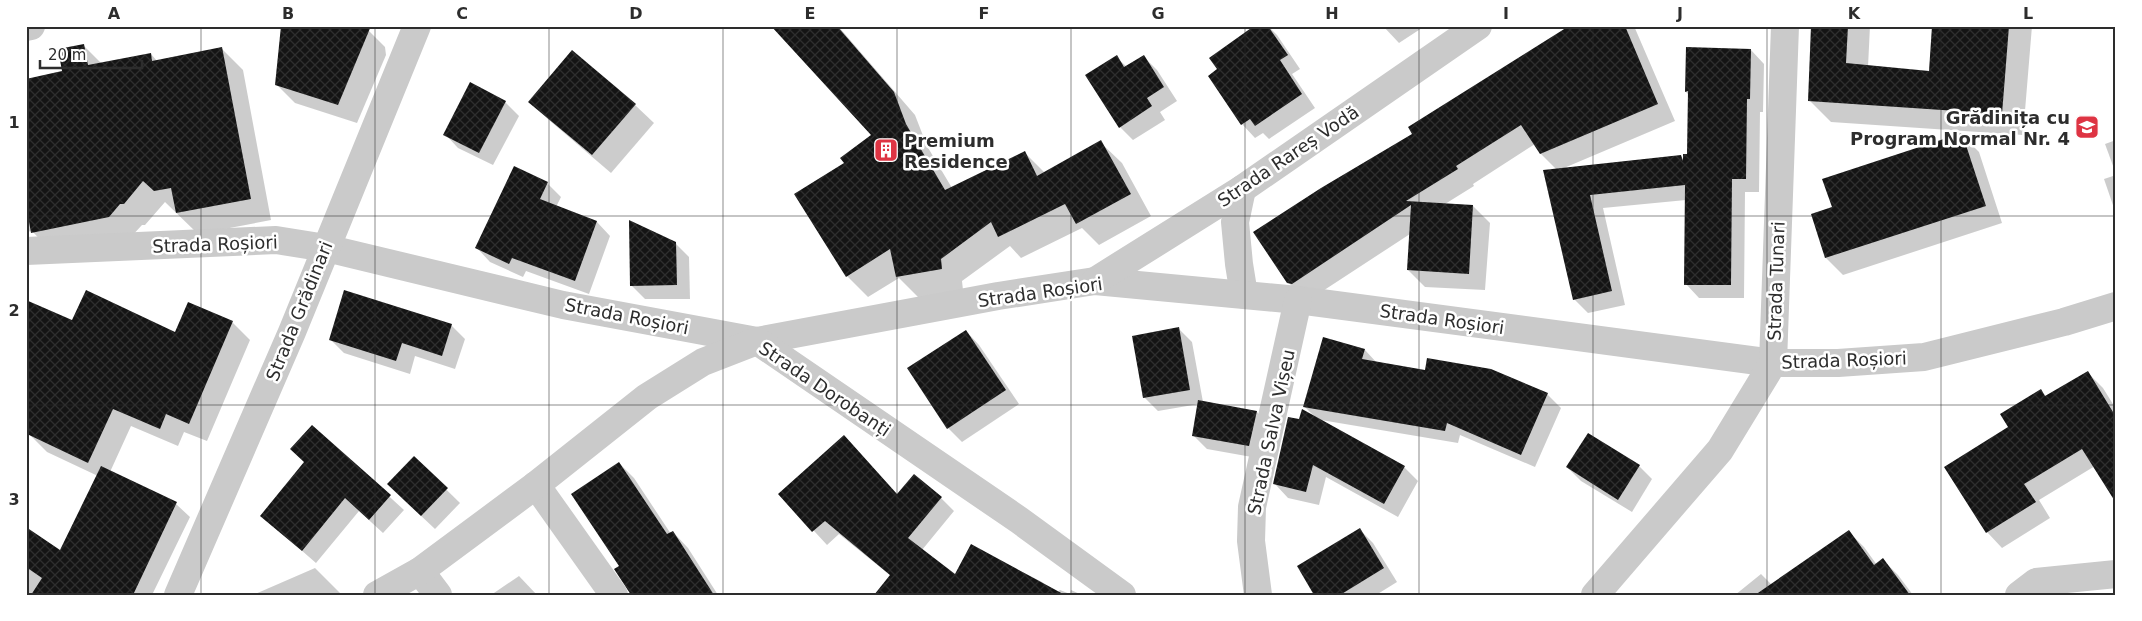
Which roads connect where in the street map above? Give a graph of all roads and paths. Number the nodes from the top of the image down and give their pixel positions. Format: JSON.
{"nodes":[{"id":1,"x":31,"y":26,"type":"edge"},
{"id":2,"x":416,"y":26,"type":"edge"},
{"id":3,"x":1478,"y":26,"type":"edge"},
{"id":4,"x":1785,"y":26,"type":"edge"},
{"id":5,"x":26,"y":27,"type":"edge"},
{"id":6,"x":1242,"y":189,"type":"junction"},
{"id":7,"x":326,"y":248,"type":"junction"},
{"id":8,"x":26,"y":251,"type":"edge"},
{"id":9,"x":1095,"y":281,"type":"junction"},
{"id":10,"x":1244,"y":295,"type":"junction"},
{"id":11,"x":1298,"y":300,"type":"junction"},
{"id":12,"x":2116,"y":306,"type":"edge"},
{"id":13,"x":757,"y":341,"type":"junction"},
{"id":14,"x":1773,"y":363,"type":"junction"},
{"id":15,"x":536,"y":485,"type":"junction"},
{"id":16,"x":420,"y":571,"type":"junction"},
{"id":17,"x":2116,"y":574,"type":"edge"},
{"id":18,"x":178,"y":595,"type":"edge"},
{"id":19,"x":377,"y":595,"type":"edge"},
{"id":20,"x":438,"y":595,"type":"edge"},
{"id":21,"x":614,"y":595,"type":"edge"},
{"id":22,"x":1122,"y":595,"type":"edge"},
{"id":23,"x":1258,"y":595,"type":"edge"},
{"id":24,"x":1595,"y":595,"type":"edge"},
{"id":25,"x":2019,"y":595,"type":"edge"}],
"edges":[{"from":1,"to":5,"type":"street"},
{"from":2,"to":7,"type":"street","name":"Strada Grădinari"},
{"from":3,"to":6,"type":"street","name":"Strada Rareș Vodă"},
{"from":4,"to":14,"type":"street","name":"Strada Tunari"},
{"from":6,"to":9,"type":"street","name":"Strada Rareș Vodă"},
{"from":6,"to":10,"type":"street"},
{"from":7,"to":8,"type":"street","name":"Strada Roșiori"},
{"from":7,"to":13,"type":"street","name":"Strada Roșiori"},
{"from":7,"to":18,"type":"street","name":"Strada Grădinari"},
{"from":9,"to":10,"type":"street","name":"Strada Roșiori"},
{"from":9,"to":13,"type":"street","name":"Strada Roșiori"},
{"from":10,"to":11,"type":"street","name":"Strada Roșiori"},
{"from":11,"to":14,"type":"street","name":"Strada Roșiori"},
{"from":11,"to":23,"type":"street","name":"Strada Salva Vișeu"},
{"from":12,"to":14,"type":"street","name":"Strada Roșiori"},
{"from":13,"to":15,"type":"street","name":"Strada Dorobanți"},
{"from":13,"to":22,"type":"street","name":"Strada Dorobanți"},
{"from":14,"to":24,"type":"street","name":"Strada Tunari"},
{"from":15,"to":16,"type":"street","name":"Strada Dorobanți"},
{"from":15,"to":21,"type":"street"},
{"from":16,"to":19,"type":"street","name":"Strada Dorobanți"},
{"from":16,"to":20,"type":"street"},
{"from":17,"to":25,"type":"street"}]}
